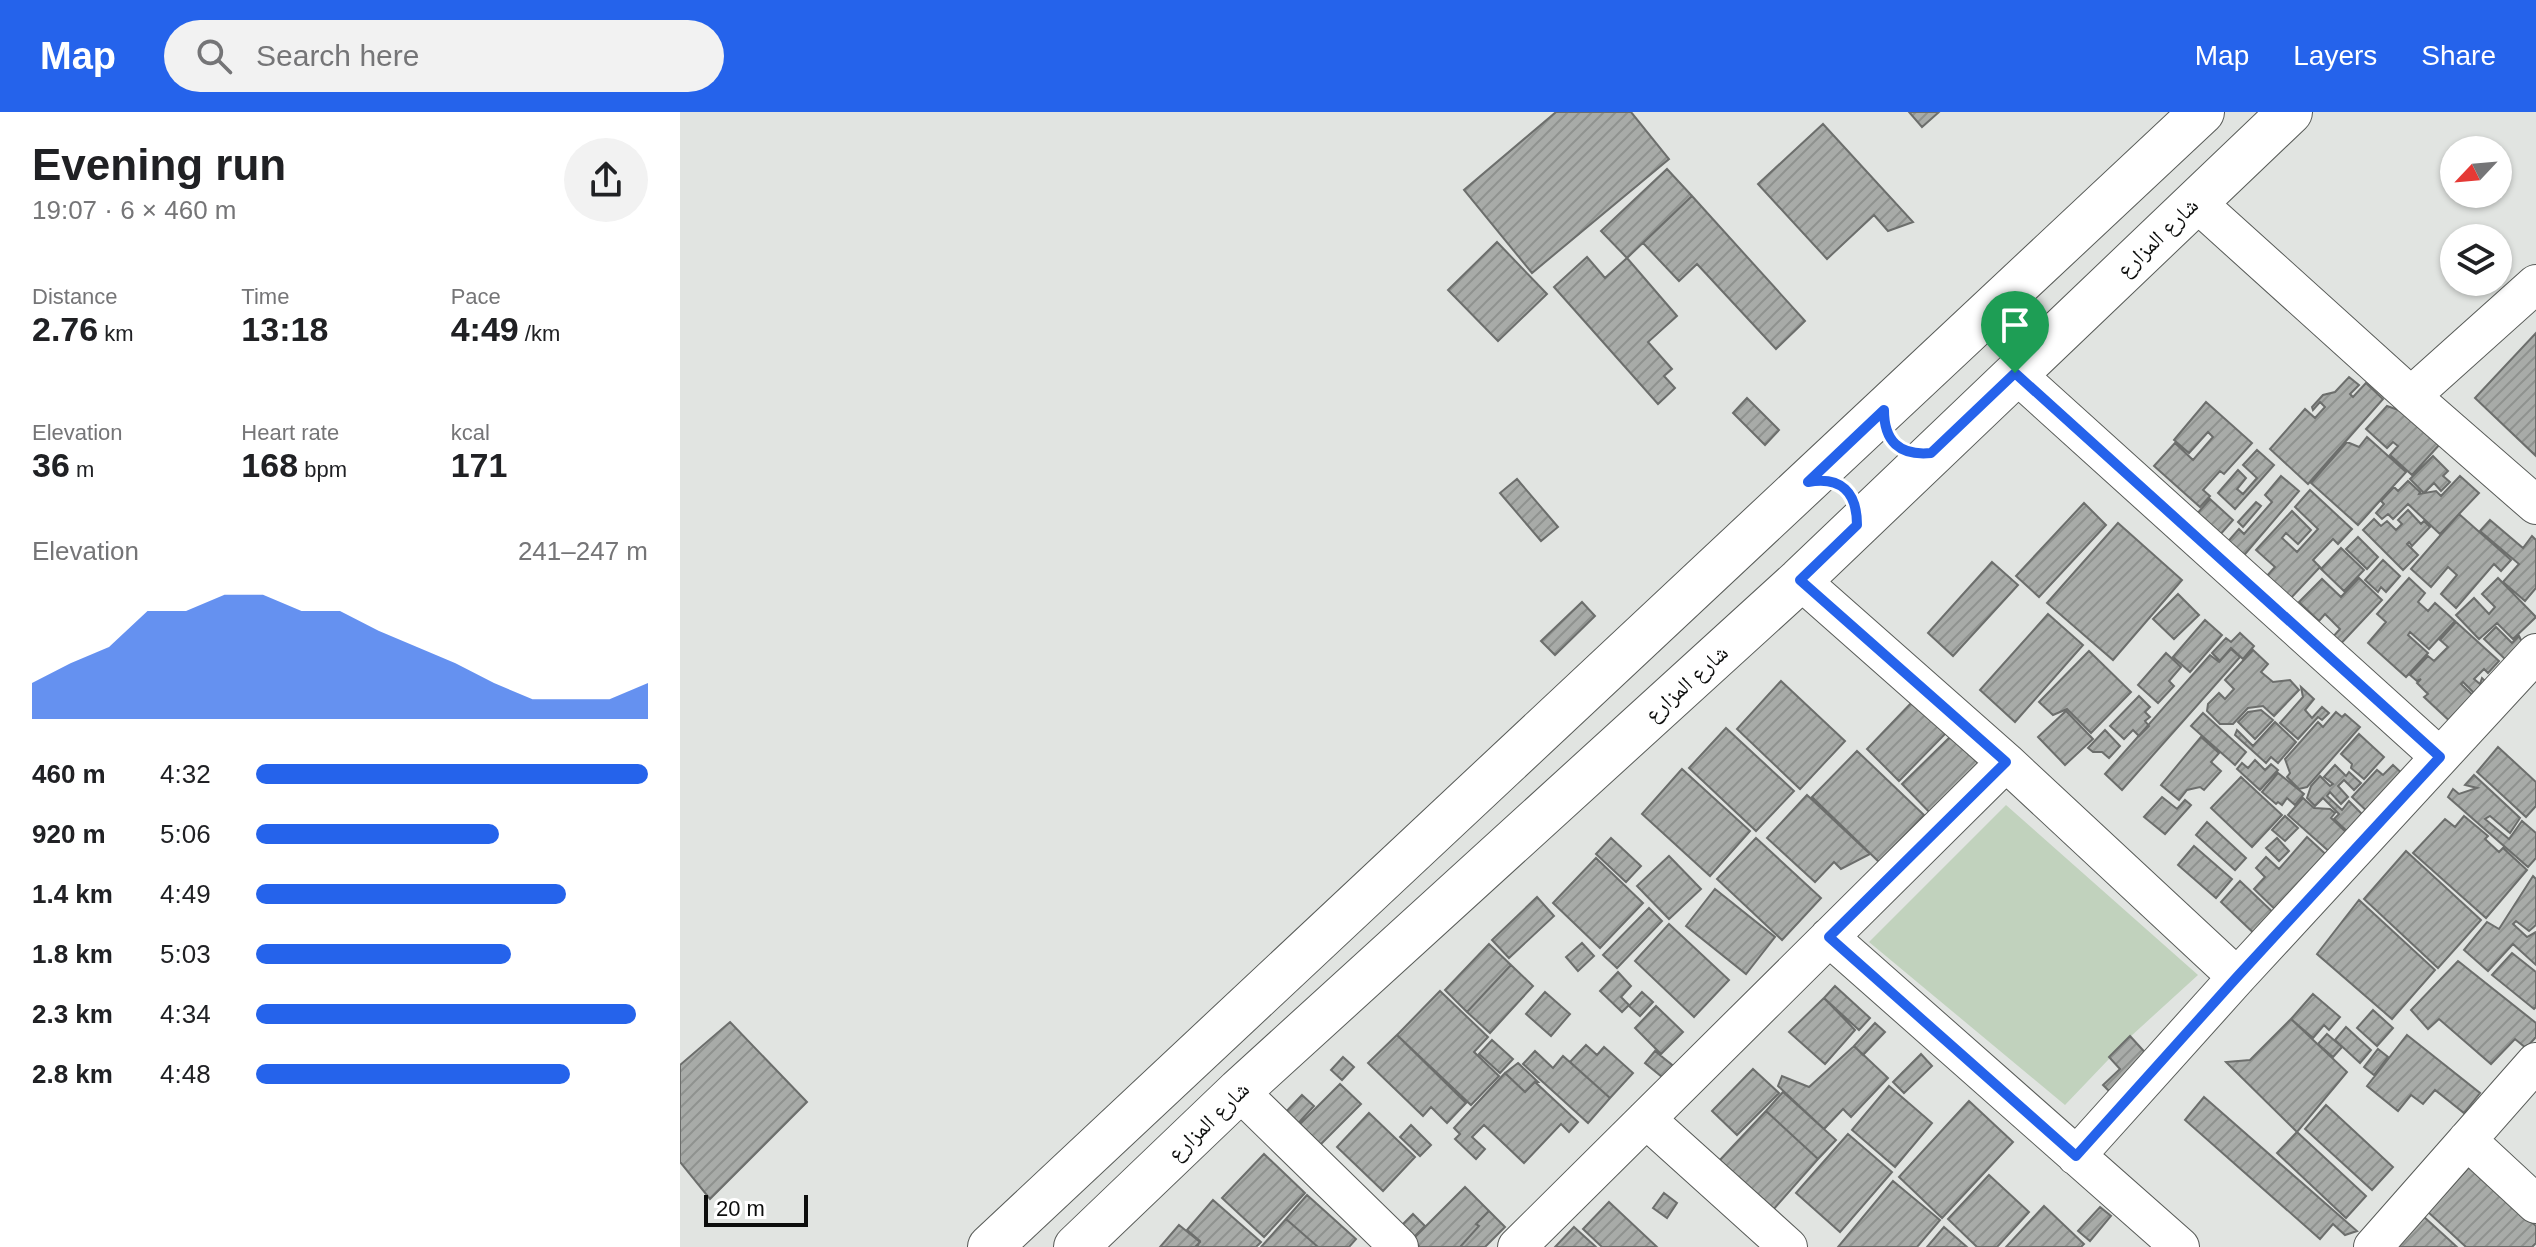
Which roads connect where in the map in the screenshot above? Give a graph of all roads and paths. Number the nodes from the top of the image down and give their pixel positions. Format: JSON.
{"nodes":[{"id":1,"x":2202,"y":112,"type":"edge"},
{"id":2,"x":2290,"y":112,"type":"edge"},
{"id":3,"x":2195,"y":201,"type":"junction"},
{"id":4,"x":2536,"y":284,"type":"edge"},
{"id":5,"x":2015,"y":373,"type":"junction"},
{"id":6,"x":2411,"y":396,"type":"junction"},
{"id":7,"x":1884,"y":410,"type":"junction"},
{"id":8,"x":1931,"y":453,"type":"junction"},
{"id":9,"x":1808,"y":482,"type":"junction"},
{"id":10,"x":2536,"y":505,"type":"edge"},
{"id":11,"x":1857,"y":525,"type":"junction"},
{"id":12,"x":1800,"y":580,"type":"junction"},
{"id":13,"x":2536,"y":653,"type":"edge"},
{"id":14,"x":2440,"y":757,"type":"junction"},
{"id":15,"x":2006,"y":762,"type":"junction"},
{"id":16,"x":1829,"y":937,"type":"junction"},
{"id":17,"x":2237,"y":977,"type":"junction"},
{"id":18,"x":2536,"y":1062,"type":"edge"},
{"id":19,"x":1239,"y":1091,"type":"junction"},
{"id":20,"x":1646,"y":1119,"type":"junction"},
{"id":21,"x":2467,"y":1140,"type":"junction"},
{"id":22,"x":2076,"y":1156,"type":"junction"},
{"id":23,"x":2536,"y":1204,"type":"edge"},
{"id":24,"x":990,"y":1247,"type":"edge"},
{"id":25,"x":1076,"y":1247,"type":"edge"},
{"id":26,"x":1399,"y":1247,"type":"edge"},
{"id":27,"x":1517,"y":1247,"type":"edge"},
{"id":28,"x":1788,"y":1247,"type":"edge"},
{"id":29,"x":2180,"y":1247,"type":"edge"},
{"id":30,"x":2373,"y":1247,"type":"edge"}],
"edges":[{"from":1,"to":7,"type":"street"},
{"from":2,"to":3,"type":"street","name":"شارع المزارع"},
{"from":3,"to":5,"type":"street","name":"شارع المزارع"},
{"from":3,"to":6,"type":"street"},
{"from":4,"to":6,"type":"street"},
{"from":5,"to":8,"type":"street","name":"شارع المزارع"},
{"from":5,"to":14,"type":"street"},
{"from":6,"to":10,"type":"street"},
{"from":7,"to":8,"type":"street"},
{"from":7,"to":9,"type":"street"},
{"from":8,"to":11,"type":"street","name":"شارع المزارع"},
{"from":9,"to":11,"type":"street"},
{"from":9,"to":24,"type":"street"},
{"from":11,"to":12,"type":"street","name":"شارع المزارع"},
{"from":12,"to":15,"type":"street"},
{"from":12,"to":19,"type":"street","name":"شارع المزارع"},
{"from":13,"to":14,"type":"street"},
{"from":14,"to":17,"type":"street"},
{"from":15,"to":16,"type":"street"},
{"from":15,"to":17,"type":"street"},
{"from":16,"to":20,"type":"street"},
{"from":16,"to":22,"type":"street"},
{"from":17,"to":22,"type":"street"},
{"from":18,"to":21,"type":"street"},
{"from":19,"to":25,"type":"street","name":"شارع المزارع"},
{"from":19,"to":26,"type":"street"},
{"from":20,"to":27,"type":"street"},
{"from":20,"to":28,"type":"street"},
{"from":21,"to":23,"type":"street"},
{"from":21,"to":30,"type":"street"},
{"from":22,"to":29,"type":"street"}]}
